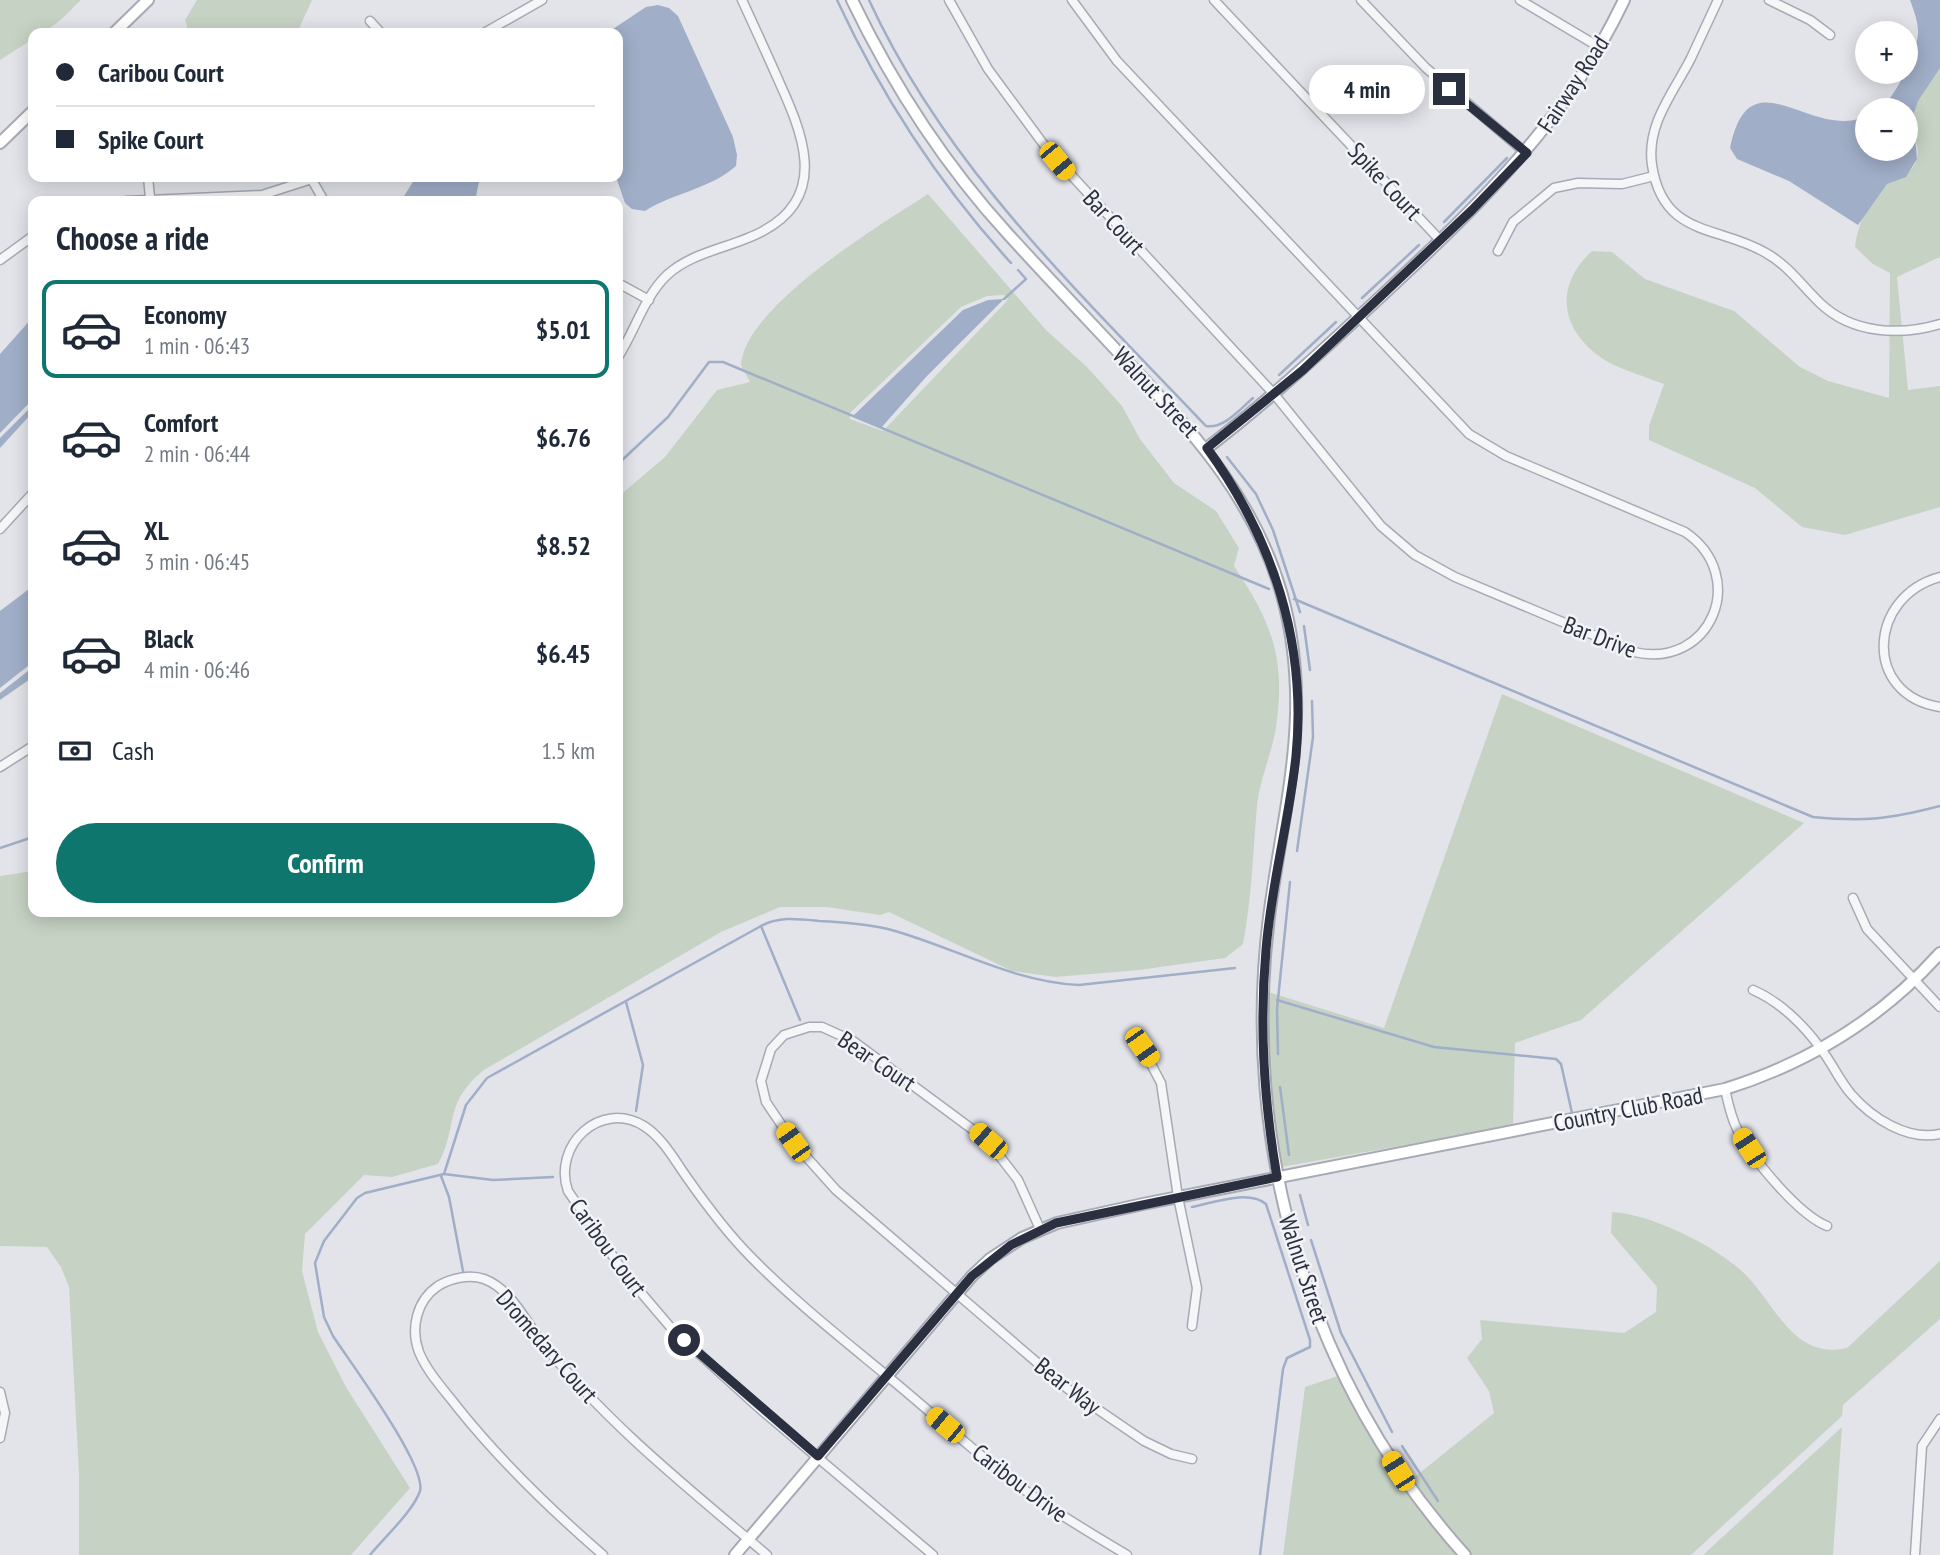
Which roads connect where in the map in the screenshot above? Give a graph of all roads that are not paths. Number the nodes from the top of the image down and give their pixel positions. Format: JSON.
{"nodes":[{"id":1,"x":148,"y":0,"type":"edge"},
{"id":2,"x":541,"y":0,"type":"edge"},
{"id":3,"x":742,"y":0,"type":"edge"},
{"id":4,"x":852,"y":0,"type":"edge"},
{"id":5,"x":949,"y":0,"type":"edge"},
{"id":6,"x":1072,"y":0,"type":"edge"},
{"id":7,"x":1214,"y":0,"type":"edge"},
{"id":8,"x":1361,"y":0,"type":"edge"},
{"id":9,"x":1520,"y":0,"type":"edge"},
{"id":10,"x":1624,"y":0,"type":"edge"},
{"id":11,"x":1718,"y":0,"type":"edge"},
{"id":12,"x":1769,"y":0,"type":"edge"},
{"id":13,"x":370,"y":21,"type":"dead end"},
{"id":14,"x":119,"y":28,"type":"edge"},
{"id":15,"x":376,"y":28,"type":"edge"},
{"id":16,"x":493,"y":28,"type":"edge"},
{"id":17,"x":1830,"y":35,"type":"dead end"},
{"id":18,"x":1599,"y":47,"type":"junction"},
{"id":19,"x":28,"y":116,"type":"edge"},
{"id":20,"x":0,"y":143,"type":"edge"},
{"id":21,"x":1527,"y":153,"type":"junction"},
{"id":22,"x":1654,"y":176,"type":"junction"},
{"id":23,"x":304,"y":182,"type":"edge"},
{"id":24,"x":250,"y":196,"type":"edge"},
{"id":25,"x":28,"y":240,"type":"edge"},
{"id":26,"x":1440,"y":240,"type":"junction"},
{"id":27,"x":1498,"y":251,"type":"dead end"},
{"id":28,"x":0,"y":260,"type":"edge"},
{"id":29,"x":623,"y":287,"type":"edge"},
{"id":30,"x":649,"y":300,"type":"junction"},
{"id":31,"x":1359,"y":317,"type":"junction"},
{"id":32,"x":1940,"y":324,"type":"edge"},
{"id":33,"x":623,"y":348,"type":"edge"},
{"id":34,"x":1274,"y":394,"type":"junction"},
{"id":35,"x":1207,"y":448,"type":"junction"},
{"id":36,"x":28,"y":498,"type":"edge"},
{"id":37,"x":0,"y":529,"type":"edge"},
{"id":38,"x":1940,"y":577,"type":"edge"},
{"id":39,"x":1940,"y":707,"type":"edge"},
{"id":40,"x":28,"y":749,"type":"edge"},
{"id":41,"x":0,"y":767,"type":"edge"},
{"id":42,"x":1853,"y":898,"type":"dead end"},
{"id":43,"x":1940,"y":953,"type":"edge"},
{"id":44,"x":1914,"y":980,"type":"junction"},
{"id":45,"x":1753,"y":989,"type":"dead end"},
{"id":46,"x":1940,"y":1007,"type":"edge"},
{"id":47,"x":1142,"y":1047,"type":"dead end"},
{"id":48,"x":1821,"y":1048,"type":"junction"},
{"id":49,"x":1725,"y":1089,"type":"junction"},
{"id":50,"x":1940,"y":1134,"type":"edge"},
{"id":51,"x":1277,"y":1177,"type":"junction"},
{"id":52,"x":1178,"y":1197,"type":"junction"},
{"id":53,"x":1827,"y":1226,"type":"dead end"},
{"id":54,"x":1040,"y":1229,"type":"junction"},
{"id":55,"x":956,"y":1294,"type":"junction"},
{"id":56,"x":1192,"y":1326,"type":"dead end"},
{"id":57,"x":887,"y":1376,"type":"junction"},
{"id":58,"x":0,"y":1392,"type":"edge"},
{"id":59,"x":1940,"y":1419,"type":"edge"},
{"id":60,"x":0,"y":1438,"type":"edge"},
{"id":61,"x":818,"y":1456,"type":"junction"},
{"id":62,"x":1192,"y":1459,"type":"dead end"},
{"id":63,"x":748,"y":1539,"type":"junction"},
{"id":64,"x":603,"y":1555,"type":"edge"},
{"id":65,"x":735,"y":1555,"type":"edge"},
{"id":66,"x":767,"y":1555,"type":"edge"},
{"id":67,"x":933,"y":1555,"type":"edge"},
{"id":68,"x":1127,"y":1555,"type":"edge"},
{"id":69,"x":1465,"y":1555,"type":"edge"},
{"id":70,"x":1915,"y":1555,"type":"edge"}],
"edges":[{"from":1,"to":14,"type":"street"},
{"from":2,"to":16,"type":"street"},
{"from":3,"to":30,"type":"street"},
{"from":4,"to":35,"type":"street","name":"Walnut Street"},
{"from":5,"to":34,"type":"street","name":"Bar Court"},
{"from":6,"to":31,"type":"street"},
{"from":7,"to":26,"type":"street","name":"Spike Court"},
{"from":8,"to":21,"type":"street"},
{"from":9,"to":18,"type":"street"},
{"from":10,"to":18,"type":"street","name":"Fairway Road"},
{"from":11,"to":22,"type":"street"},
{"from":12,"to":17,"type":"street"},
{"from":13,"to":15,"type":"street"},
{"from":18,"to":21,"type":"street","name":"Fairway Road"},
{"from":19,"to":20,"type":"street"},
{"from":21,"to":26,"type":"street","name":"Fairway Road"},
{"from":22,"to":27,"type":"street"},
{"from":22,"to":32,"type":"street"},
{"from":23,"to":24,"type":"street"},
{"from":25,"to":28,"type":"street"},
{"from":26,"to":31,"type":"street","name":"Fairway Road"},
{"from":29,"to":30,"type":"street"},
{"from":30,"to":33,"type":"street"},
{"from":31,"to":34,"type":"street","name":"Fairway Road"},
{"from":31,"to":34,"type":"street","name":"Bar Drive"},
{"from":34,"to":35,"type":"street","name":"Fairway Road"},
{"from":35,"to":51,"type":"street","name":"Walnut Street"},
{"from":36,"to":37,"type":"street"},
{"from":38,"to":39,"type":"street"},
{"from":40,"to":41,"type":"street"},
{"from":42,"to":44,"type":"street"},
{"from":43,"to":44,"type":"street","name":"Country Club Road"},
{"from":44,"to":46,"type":"street"},
{"from":44,"to":48,"type":"street","name":"Country Club Road"},
{"from":45,"to":48,"type":"street"},
{"from":47,"to":52,"type":"street"},
{"from":48,"to":49,"type":"street","name":"Country Club Road"},
{"from":48,"to":50,"type":"street"},
{"from":49,"to":51,"type":"street","name":"Country Club Road"},
{"from":49,"to":53,"type":"street"},
{"from":51,"to":52,"type":"street","name":"Country Club Road"},
{"from":51,"to":69,"type":"street","name":"Walnut Street"},
{"from":52,"to":54,"type":"street","name":"Country Club Road"},
{"from":52,"to":56,"type":"street"},
{"from":54,"to":55,"type":"street","name":"Country Club Road"},
{"from":54,"to":55,"type":"street","name":"Bear Court"},
{"from":55,"to":57,"type":"street","name":"Country Club Road"},
{"from":55,"to":62,"type":"street","name":"Bear Way"},
{"from":57,"to":61,"type":"street","name":"Country Club Road"},
{"from":57,"to":61,"type":"street","name":"Caribou Court"},
{"from":57,"to":68,"type":"street","name":"Caribou Drive"},
{"from":58,"to":60,"type":"street"},
{"from":59,"to":70,"type":"street"},
{"from":61,"to":63,"type":"street","name":"Country Club Road"},
{"from":61,"to":67,"type":"street"},
{"from":63,"to":64,"type":"street","name":"Dromedary Court"},
{"from":63,"to":65,"type":"street","name":"Country Club Road"},
{"from":63,"to":66,"type":"street","name":"Dromedary Court"}]}
